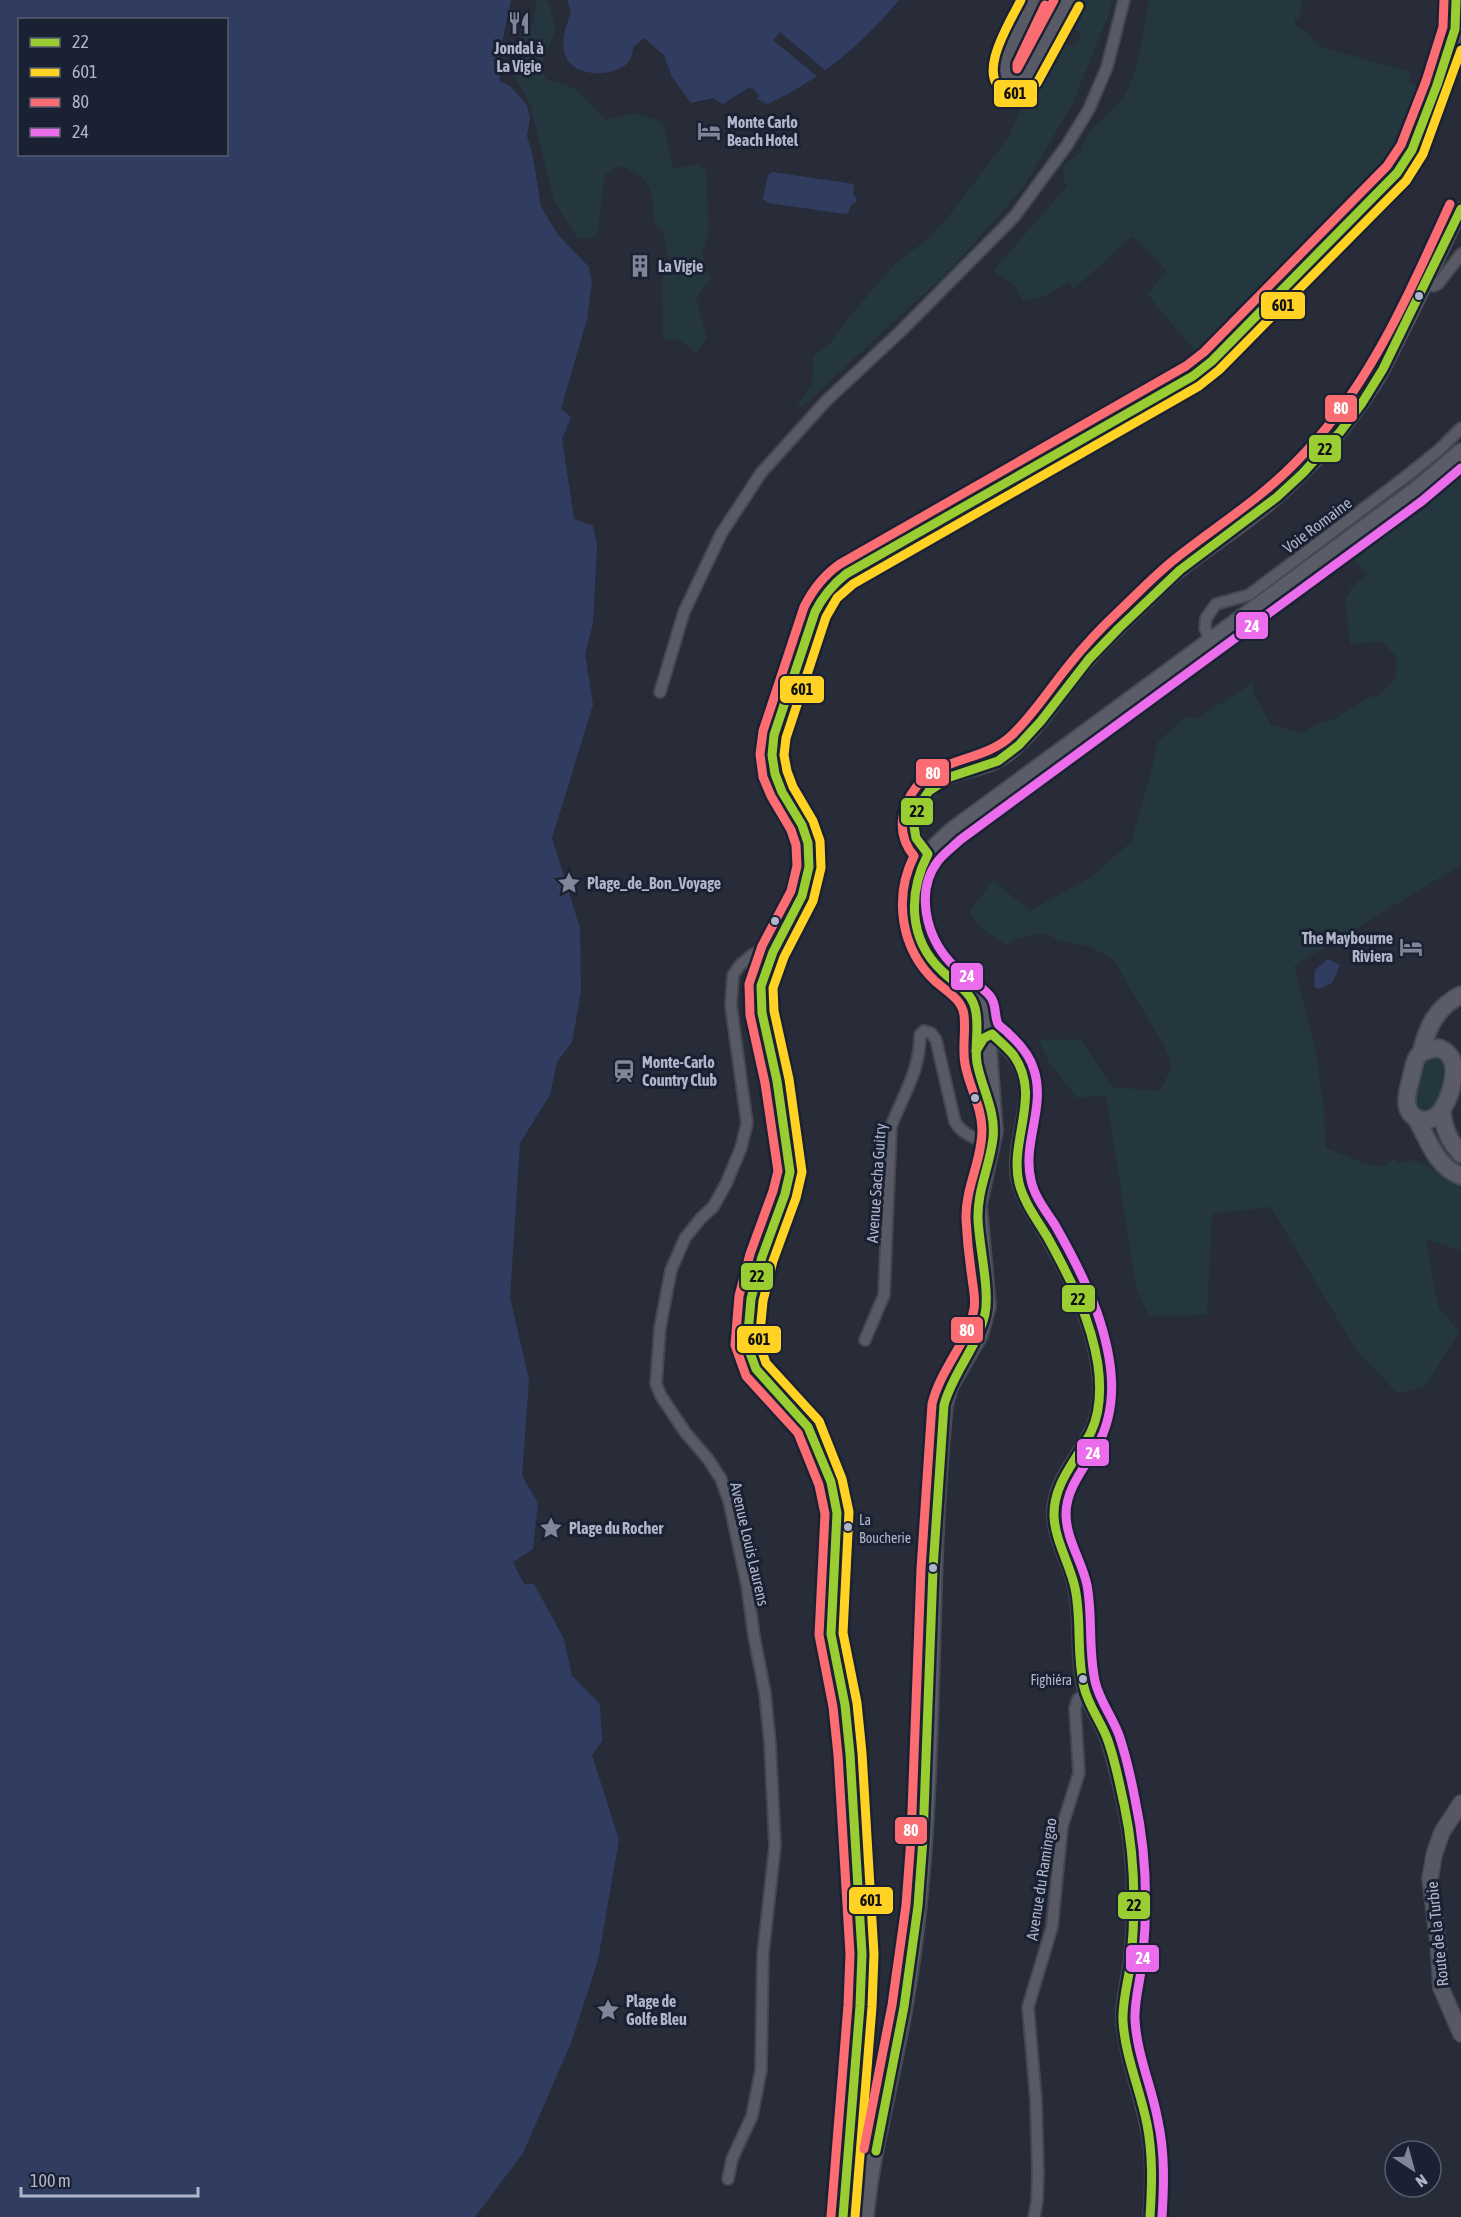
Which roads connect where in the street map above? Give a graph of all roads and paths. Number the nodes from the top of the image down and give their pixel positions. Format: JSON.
{"nodes":[{"id":1,"x":1034,"y":0,"type":"edge"},
{"id":2,"x":1068,"y":0,"type":"edge"},
{"id":3,"x":1124,"y":0,"type":"edge"},
{"id":4,"x":1456,"y":0,"type":"edge"},
{"id":5,"x":1461,"y":210,"type":"edge"},
{"id":6,"x":1461,"y":254,"type":"edge"},
{"id":7,"x":1427,"y":283,"type":"junction"},
{"id":8,"x":1461,"y":428,"type":"edge"},
{"id":9,"x":1461,"y":452,"type":"edge"},
{"id":10,"x":1211,"y":642,"type":"junction"},
{"id":11,"x":660,"y":692,"type":"dead end"},
{"id":12,"x":928,"y":854,"type":"junction"},
{"id":13,"x":772,"y":952,"type":"junction"},
{"id":14,"x":1461,"y":996,"type":"edge"},
{"id":15,"x":982,"y":1040,"type":"junction"},
{"id":16,"x":1449,"y":1050,"type":"edge"},
{"id":17,"x":1421,"y":1053,"type":"junction"},
{"id":18,"x":1458,"y":1066,"type":"edge"},
{"id":19,"x":1442,"y":1111,"type":"junction"},
{"id":20,"x":1416,"y":1118,"type":"junction"},
{"id":21,"x":992,"y":1144,"type":"junction"},
{"id":22,"x":1461,"y":1154,"type":"edge"},
{"id":23,"x":1459,"y":1177,"type":"edge"},
{"id":24,"x":864,"y":1340,"type":"dead end"},
{"id":25,"x":1085,"y":1694,"type":"junction"},
{"id":26,"x":1461,"y":1803,"type":"edge"},
{"id":27,"x":1461,"y":2034,"type":"edge"},
{"id":28,"x":728,"y":2179,"type":"dead end"},
{"id":29,"x":843,"y":2217,"type":"edge"},
{"id":30,"x":865,"y":2217,"type":"edge"},
{"id":31,"x":1034,"y":2217,"type":"edge"},
{"id":32,"x":1150,"y":2217,"type":"edge"}],
"edges":[{"from":1,"to":2,"type":"street"},
{"from":3,"to":11,"type":"street"},
{"from":4,"to":13,"type":"main road"},
{"from":5,"to":7,"type":"street"},
{"from":6,"to":7,"type":"street"},
{"from":7,"to":12,"type":"street"},
{"from":8,"to":10,"type":"street","name":"Voie Romaine"},
{"from":9,"to":10,"type":"main road"},
{"from":10,"to":12,"type":"main road"},
{"from":12,"to":15,"type":"main road"},
{"from":13,"to":28,"type":"street","name":"Avenue Louis Laurens"},
{"from":13,"to":29,"type":"main road"},
{"from":14,"to":16,"type":"main road"},
{"from":14,"to":17,"type":"main road"},
{"from":15,"to":21,"type":"main road"},
{"from":15,"to":25,"type":"street"},
{"from":16,"to":17,"type":"main road"},
{"from":16,"to":18,"type":"main road"},
{"from":17,"to":20,"type":"main road"},
{"from":18,"to":19,"type":"main road"},
{"from":19,"to":20,"type":"main road"},
{"from":19,"to":22,"type":"main road"},
{"from":20,"to":23,"type":"main road"},
{"from":21,"to":24,"type":"street","name":"Avenue Sacha Guitry"},
{"from":21,"to":30,"type":"main road"},
{"from":25,"to":31,"type":"street","name":"Avenue du Ramingao"},
{"from":25,"to":32,"type":"street"},
{"from":26,"to":27,"type":"main road","name":"Route de la Turbie"}]}
